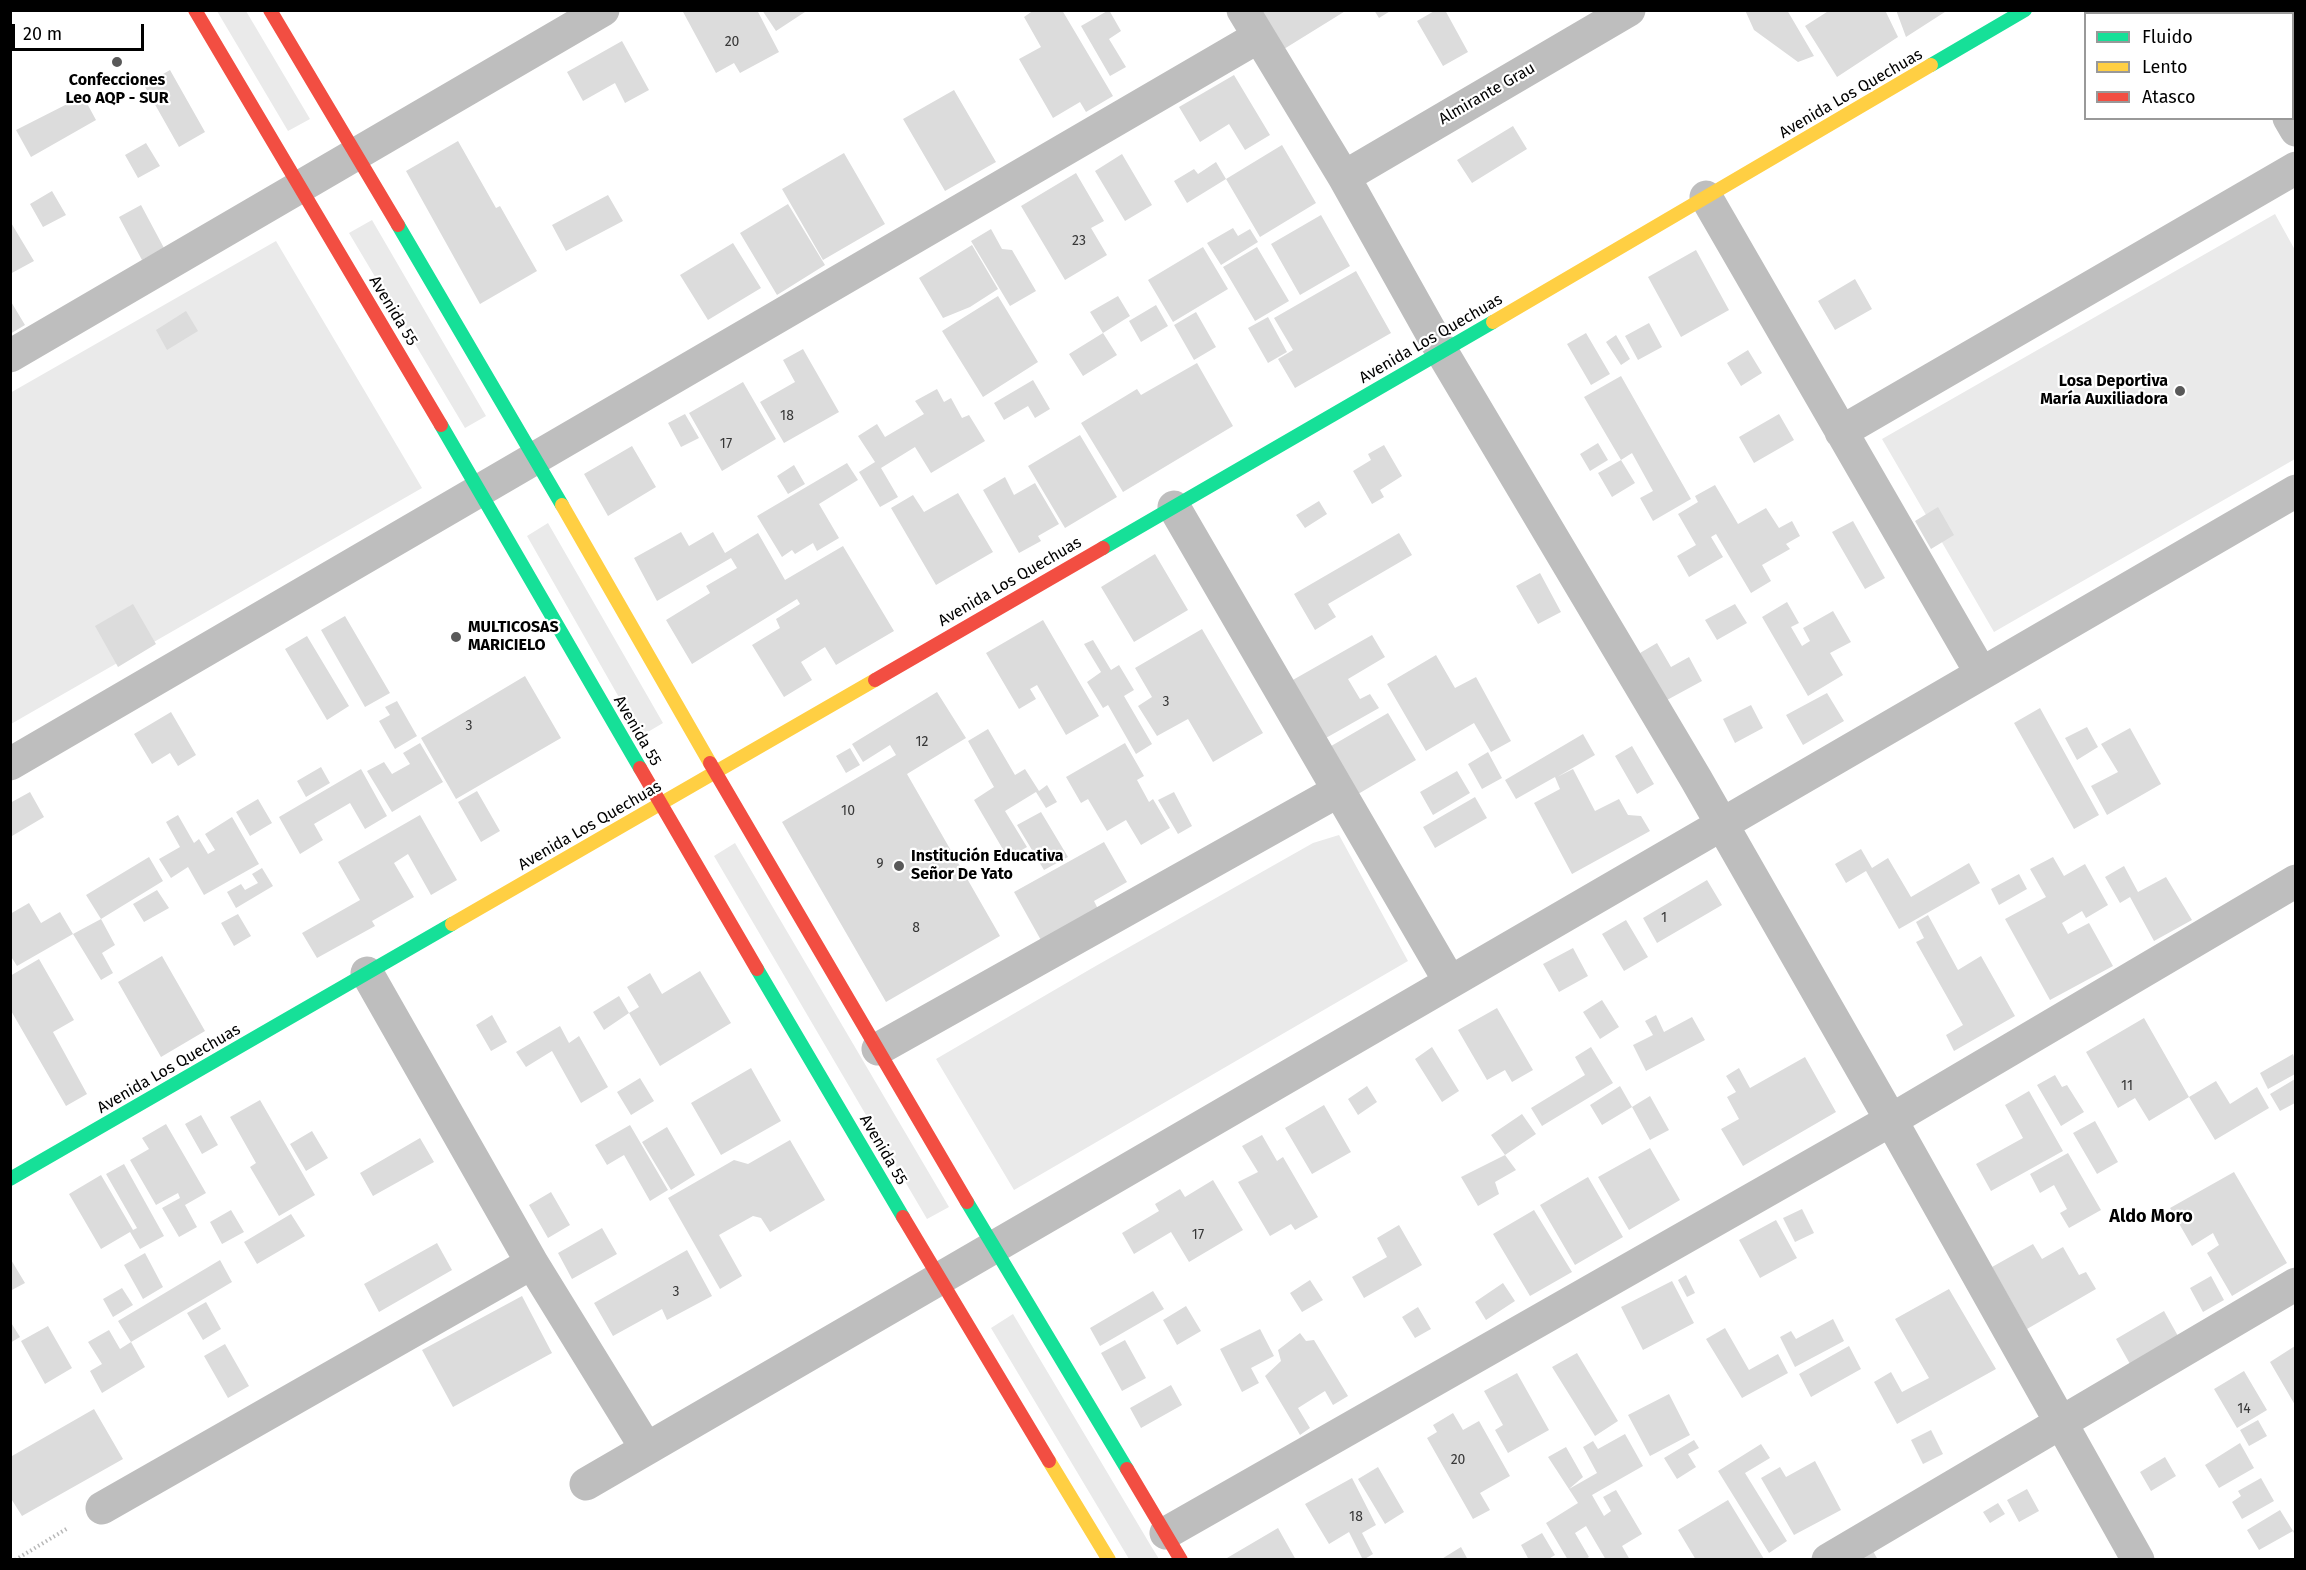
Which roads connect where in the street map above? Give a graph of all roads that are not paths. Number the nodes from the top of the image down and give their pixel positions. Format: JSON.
{"nodes":[{"id":1,"x":195,"y":10,"type":"edge"},
{"id":2,"x":270,"y":10,"type":"edge"},
{"id":3,"x":603,"y":10,"type":"edge"},
{"id":4,"x":1629,"y":10,"type":"edge"},
{"id":5,"x":2025,"y":10,"type":"edge"},
{"id":6,"x":1250,"y":24,"type":"edge"},
{"id":7,"x":355,"y":155,"type":"junction"},
{"id":8,"x":2295,"y":168,"type":"edge"},
{"id":9,"x":1344,"y":177,"type":"junction"},
{"id":10,"x":301,"y":187,"type":"junction"},
{"id":11,"x":1706,"y":197,"type":"junction"},
{"id":12,"x":1442,"y":352,"type":"junction"},
{"id":13,"x":10,"y":356,"type":"edge"},
{"id":14,"x":1841,"y":432,"type":"junction"},
{"id":15,"x":536,"y":457,"type":"junction"},
{"id":16,"x":480,"y":490,"type":"junction"},
{"id":17,"x":2295,"y":491,"type":"edge"},
{"id":18,"x":1174,"y":507,"type":"junction"},
{"id":19,"x":1981,"y":673,"type":"junction"},
{"id":20,"x":10,"y":764,"type":"edge"},
{"id":21,"x":715,"y":771,"type":"junction"},
{"id":22,"x":1338,"y":791,"type":"junction"},
{"id":23,"x":661,"y":805,"type":"junction"},
{"id":24,"x":1722,"y":825,"type":"junction"},
{"id":25,"x":2295,"y":881,"type":"edge"},
{"id":26,"x":367,"y":974,"type":"junction"},
{"id":27,"x":1450,"y":982,"type":"junction"},
{"id":28,"x":878,"y":1049,"type":"junction"},
{"id":29,"x":1891,"y":1120,"type":"junction"},
{"id":30,"x":10,"y":1179,"type":"edge"},
{"id":31,"x":993,"y":1246,"type":"junction"},
{"id":32,"x":532,"y":1263,"type":"junction"},
{"id":33,"x":939,"y":1278,"type":"junction"},
{"id":34,"x":2295,"y":1284,"type":"edge"},
{"id":35,"x":2060,"y":1423,"type":"junction"},
{"id":36,"x":646,"y":1448,"type":"junction"},
{"id":37,"x":586,"y":1484,"type":"dead end"},
{"id":38,"x":102,"y":1508,"type":"road end"},
{"id":39,"x":1173,"y":1546,"type":"edge"},
{"id":40,"x":1109,"y":1560,"type":"edge"},
{"id":41,"x":1828,"y":1560,"type":"edge"},
{"id":42,"x":2138,"y":1560,"type":"edge"}],
"edges":[{"from":1,"to":10,"type":"street","name":"Avenida 55"},
{"from":2,"to":7,"type":"street"},
{"from":3,"to":7,"type":"street"},
{"from":4,"to":9,"type":"street","name":"Almirante Grau"},
{"from":5,"to":11,"type":"street","name":"Avenida Los Quechuas"},
{"from":6,"to":9,"type":"street"},
{"from":6,"to":15,"type":"street"},
{"from":7,"to":10,"type":"street"},
{"from":7,"to":15,"type":"street"},
{"from":8,"to":14,"type":"street"},
{"from":9,"to":12,"type":"street"},
{"from":10,"to":13,"type":"street"},
{"from":10,"to":16,"type":"street","name":"Avenida 55"},
{"from":11,"to":12,"type":"street","name":"Avenida Los Quechuas"},
{"from":11,"to":14,"type":"street"},
{"from":12,"to":18,"type":"street","name":"Avenida Los Quechuas"},
{"from":12,"to":24,"type":"street"},
{"from":14,"to":19,"type":"street"},
{"from":15,"to":16,"type":"street"},
{"from":15,"to":21,"type":"street"},
{"from":16,"to":20,"type":"street"},
{"from":16,"to":23,"type":"street","name":"Avenida 55"},
{"from":17,"to":19,"type":"street"},
{"from":18,"to":21,"type":"street","name":"Avenida Los Quechuas"},
{"from":18,"to":22,"type":"street"},
{"from":19,"to":24,"type":"street"},
{"from":21,"to":23,"type":"street","name":"Avenida Los Quechuas"},
{"from":21,"to":28,"type":"street"},
{"from":22,"to":27,"type":"street"},
{"from":22,"to":28,"type":"street"},
{"from":23,"to":26,"type":"street","name":"Avenida Los Quechuas"},
{"from":23,"to":33,"type":"street","name":"Avenida 55"},
{"from":24,"to":27,"type":"street"},
{"from":24,"to":29,"type":"street"},
{"from":25,"to":29,"type":"street"},
{"from":26,"to":30,"type":"street","name":"Avenida Los Quechuas"},
{"from":26,"to":32,"type":"street"},
{"from":27,"to":31,"type":"street"},
{"from":28,"to":31,"type":"street"},
{"from":29,"to":35,"type":"street"},
{"from":29,"to":39,"type":"street"},
{"from":31,"to":33,"type":"street"},
{"from":31,"to":39,"type":"street"},
{"from":32,"to":36,"type":"street"},
{"from":32,"to":38,"type":"street"},
{"from":33,"to":36,"type":"street"},
{"from":33,"to":40,"type":"street","name":"Avenida 55"},
{"from":34,"to":35,"type":"street"},
{"from":35,"to":41,"type":"street"},
{"from":35,"to":42,"type":"street"},
{"from":36,"to":37,"type":"street"}]}
